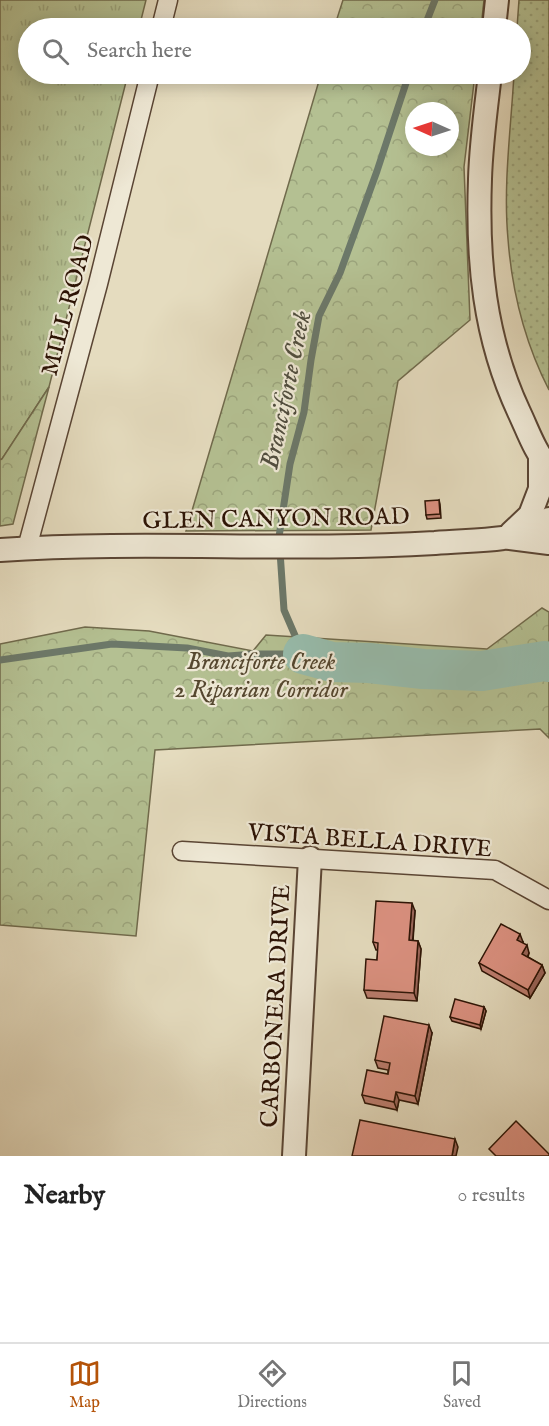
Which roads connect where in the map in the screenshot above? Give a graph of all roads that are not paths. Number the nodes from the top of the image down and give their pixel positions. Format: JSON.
{"nodes":[{"id":1,"x":168,"y":0,"type":"edge"},
{"id":2,"x":497,"y":0,"type":"edge"},
{"id":3,"x":164,"y":18,"type":"edge"},
{"id":4,"x":495,"y":18,"type":"edge"},
{"id":5,"x":148,"y":84,"type":"edge"},
{"id":6,"x":489,"y":84,"type":"edge"},
{"id":7,"x":544,"y":463,"type":"edge"},
{"id":8,"x":549,"y":519,"type":"edge"},
{"id":9,"x":506,"y":538,"type":"junction"},
{"id":10,"x":549,"y":543,"type":"edge"},
{"id":11,"x":27,"y":548,"type":"junction"},
{"id":12,"x":0,"y":550,"type":"edge"},
{"id":13,"x":182,"y":851,"type":"dead end"},
{"id":14,"x":310,"y":858,"type":"junction"},
{"id":15,"x":549,"y":900,"type":"edge"},
{"id":16,"x":294,"y":1156,"type":"edge"}],
"edges":[{"from":1,"to":3,"type":"street"},
{"from":2,"to":4,"type":"street"},
{"from":5,"to":11,"type":"street","name":"MILL ROAD"},
{"from":6,"to":7,"type":"street"},
{"from":7,"to":9,"type":"street"},
{"from":8,"to":9,"type":"street","name":"GLEN CANYON ROAD"},
{"from":9,"to":10,"type":"street"},
{"from":9,"to":11,"type":"street","name":"GLEN CANYON ROAD"},
{"from":11,"to":12,"type":"street","name":"GLEN CANYON ROAD"},
{"from":13,"to":14,"type":"street","name":"VISTA BELLA DRIVE"},
{"from":14,"to":15,"type":"street","name":"VISTA BELLA DRIVE"},
{"from":14,"to":16,"type":"street","name":"CARBONERA DRIVE"}]}
